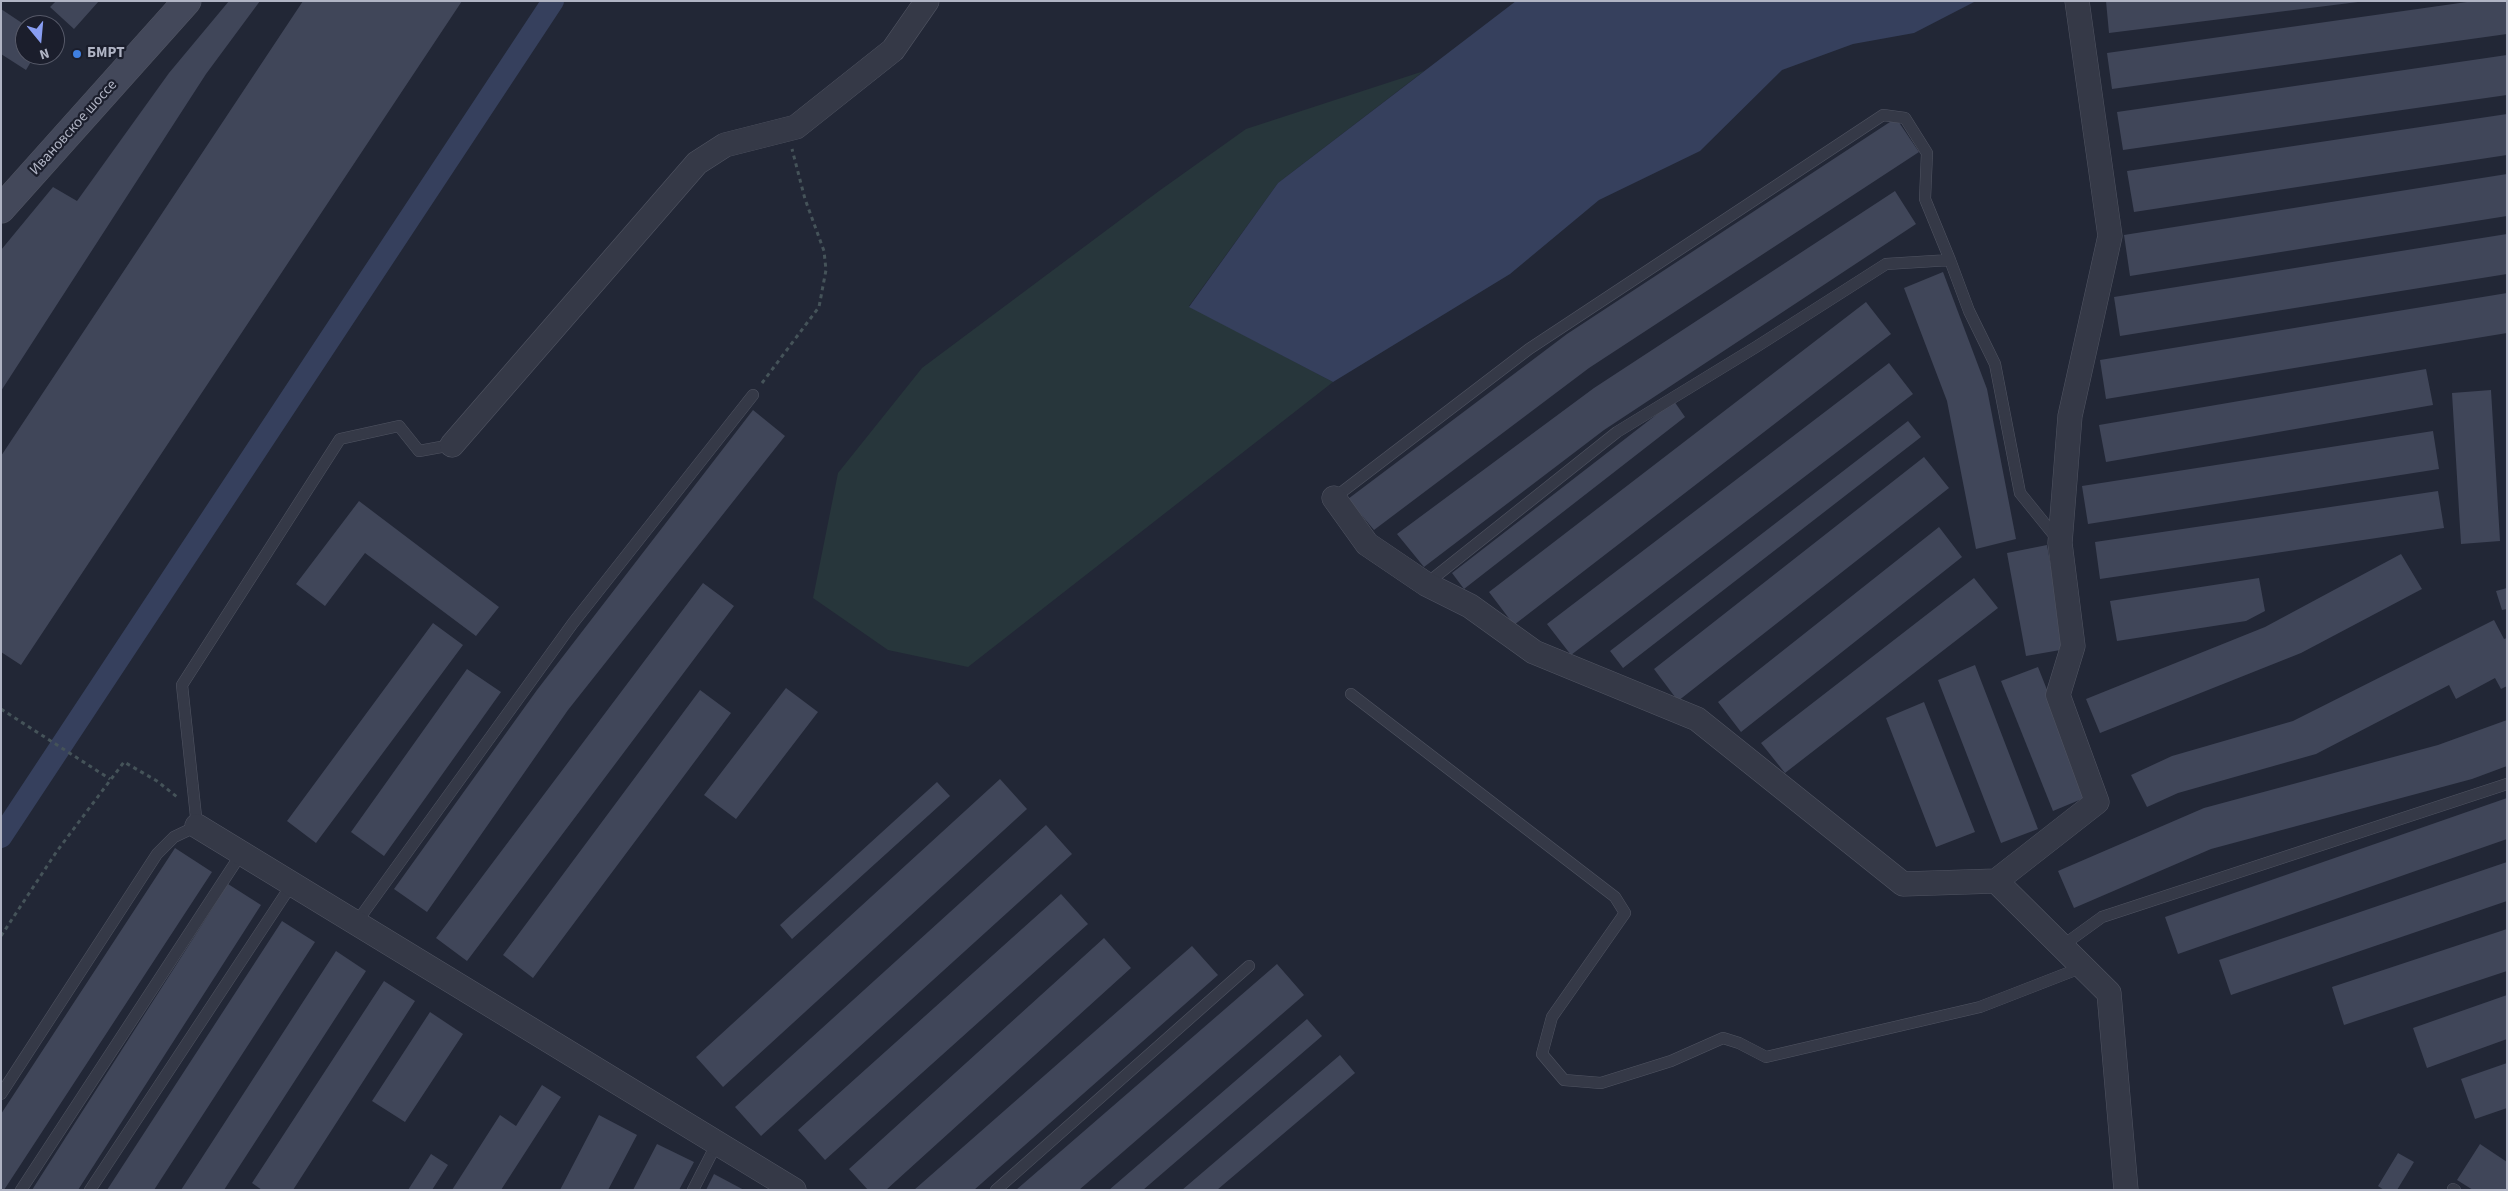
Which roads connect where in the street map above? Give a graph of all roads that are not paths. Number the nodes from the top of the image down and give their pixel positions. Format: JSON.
{"nodes":[{"id":1,"x":187,"y":1,"type":"edge"},
{"id":2,"x":927,"y":1,"type":"edge"},
{"id":3,"x":2077,"y":1,"type":"edge"},
{"id":4,"x":1,"y":210,"type":"edge"},
{"id":5,"x":1950,"y":260,"type":"junction"},
{"id":6,"x":753,"y":395,"type":"road end"},
{"id":7,"x":452,"y":445,"type":"joint"},
{"id":8,"x":1334,"y":498,"type":"joint"},
{"id":9,"x":2060,"y":543,"type":"junction"},
{"id":10,"x":1426,"y":584,"type":"junction"},
{"id":11,"x":1351,"y":694,"type":"dead end"},
{"id":12,"x":2507,"y":784,"type":"edge"},
{"id":13,"x":197,"y":826,"type":"junction"},
{"id":14,"x":241,"y":854,"type":"junction"},
{"id":15,"x":1996,"y":881,"type":"junction"},
{"id":16,"x":292,"y":884,"type":"junction"},
{"id":17,"x":356,"y":923,"type":"junction"},
{"id":18,"x":2062,"y":946,"type":"junction"},
{"id":19,"x":1249,"y":966,"type":"dead end"},
{"id":20,"x":2083,"y":967,"type":"junction"},
{"id":21,"x":1,"y":1094,"type":"edge"},
{"id":22,"x":717,"y":1143,"type":"junction"},
{"id":23,"x":21,"y":1190,"type":"edge"},
{"id":24,"x":90,"y":1190,"type":"edge"},
{"id":25,"x":693,"y":1190,"type":"edge"},
{"id":26,"x":794,"y":1190,"type":"edge"},
{"id":27,"x":996,"y":1190,"type":"edge"},
{"id":28,"x":2126,"y":1190,"type":"edge"}],
"edges":[{"from":1,"to":4,"type":"street","name":"Ивановское шоссе"},
{"from":2,"to":7,"type":"street"},
{"from":3,"to":9,"type":"street"},
{"from":5,"to":8,"type":"lane"},
{"from":5,"to":9,"type":"lane"},
{"from":5,"to":10,"type":"lane"},
{"from":6,"to":17,"type":"lane"},
{"from":7,"to":13,"type":"lane"},
{"from":8,"to":10,"type":"street"},
{"from":9,"to":15,"type":"street"},
{"from":10,"to":15,"type":"street"},
{"from":11,"to":20,"type":"lane"},
{"from":12,"to":18,"type":"lane"},
{"from":13,"to":14,"type":"street"},
{"from":13,"to":21,"type":"lane"},
{"from":14,"to":16,"type":"street"},
{"from":14,"to":23,"type":"lane"},
{"from":15,"to":18,"type":"street"},
{"from":16,"to":17,"type":"street"},
{"from":16,"to":24,"type":"lane"},
{"from":17,"to":22,"type":"street"},
{"from":18,"to":20,"type":"street"},
{"from":19,"to":27,"type":"lane"},
{"from":20,"to":28,"type":"street"},
{"from":22,"to":25,"type":"lane"},
{"from":22,"to":26,"type":"street"}]}
